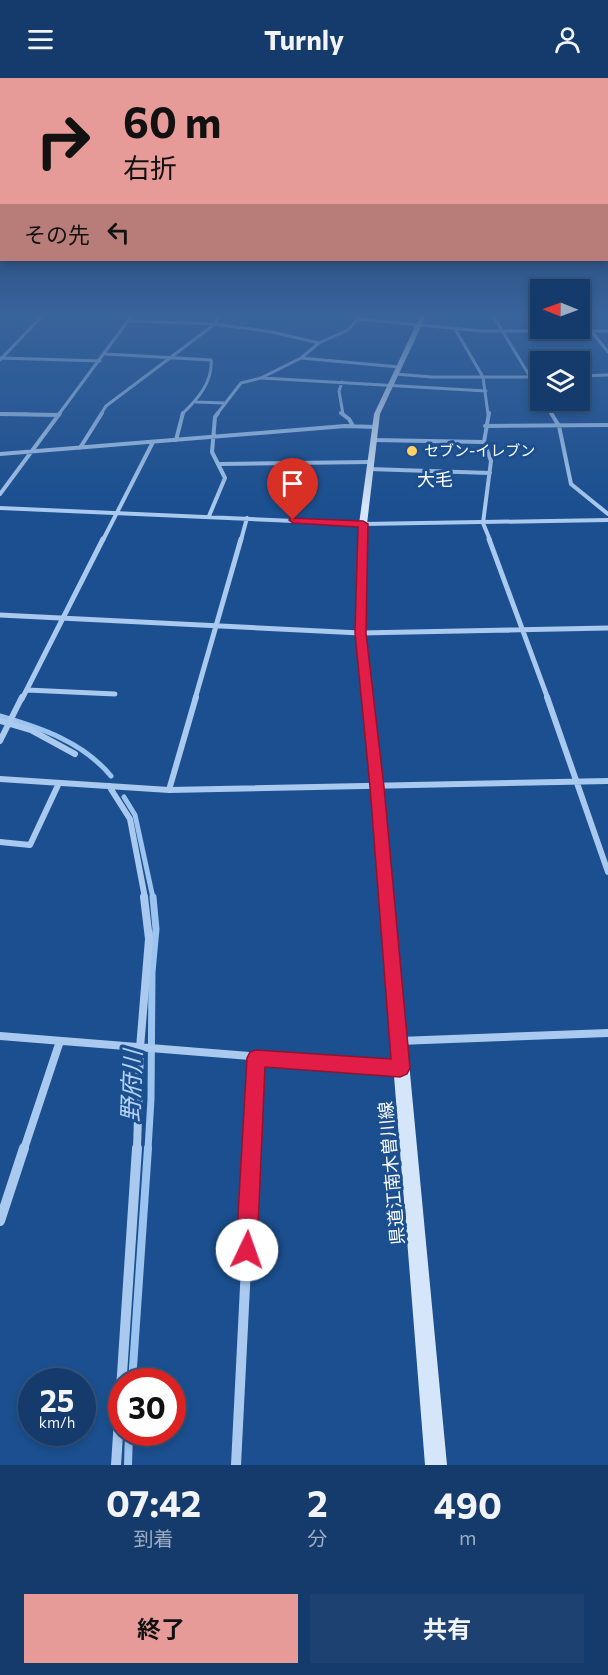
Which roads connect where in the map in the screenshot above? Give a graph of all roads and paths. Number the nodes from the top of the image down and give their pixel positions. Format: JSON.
{"nodes":[{"id":1,"x":86,"y":379,"type":"edge"},
{"id":2,"x":141,"y":379,"type":"edge"},
{"id":3,"x":208,"y":379,"type":"edge"},
{"id":4,"x":258,"y":379,"type":"edge"},
{"id":5,"x":276,"y":379,"type":"edge"},
{"id":6,"x":367,"y":379,"type":"edge"},
{"id":7,"x":393,"y":379,"type":"edge"},
{"id":8,"x":405,"y":379,"type":"edge"},
{"id":9,"x":483,"y":379,"type":"edge"},
{"id":10,"x":342,"y":382,"type":"junction"},
{"id":11,"x":486,"y":391,"type":"junction"},
{"id":12,"x":196,"y":402,"type":"junction"},
{"id":13,"x":224,"y":403,"type":"junction"},
{"id":14,"x":550,"y":411,"type":"edge"},
{"id":15,"x":0,"y":414,"type":"edge"},
{"id":16,"x":58,"y":416,"type":"junction"},
{"id":17,"x":608,"y":425,"type":"edge"},
{"id":18,"x":353,"y":426,"type":"junction"},
{"id":19,"x":484,"y":426,"type":"junction"},
{"id":20,"x":559,"y":426,"type":"junction"},
{"id":21,"x":374,"y":433,"type":"junction"},
{"id":22,"x":214,"y":437,"type":"junction"},
{"id":23,"x":176,"y":440,"type":"junction"},
{"id":24,"x":153,"y":442,"type":"junction"},
{"id":25,"x":484,"y":442,"type":"junction"},
{"id":26,"x":80,"y":448,"type":"junction"},
{"id":27,"x":31,"y":452,"type":"junction"},
{"id":28,"x":0,"y":454,"type":"edge"},
{"id":29,"x":220,"y":464,"type":"junction"},
{"id":30,"x":370,"y":466,"type":"junction"},
{"id":31,"x":490,"y":473,"type":"junction"},
{"id":32,"x":0,"y":494,"type":"edge"},
{"id":33,"x":0,"y":508,"type":"edge"},
{"id":34,"x":118,"y":513,"type":"junction"},
{"id":35,"x":608,"y":514,"type":"edge"},
{"id":36,"x":209,"y":516,"type":"junction"},
{"id":37,"x":247,"y":518,"type":"junction"},
{"id":38,"x":608,"y":520,"type":"edge"},
{"id":39,"x":483,"y":522,"type":"junction"},
{"id":40,"x":363,"y":524,"type":"junction"},
{"id":41,"x":0,"y":615,"type":"edge"},
{"id":42,"x":64,"y":618,"type":"junction"},
{"id":43,"x":217,"y":625,"type":"junction"},
{"id":44,"x":608,"y":628,"type":"edge"},
{"id":45,"x":524,"y":630,"type":"junction"},
{"id":46,"x":360,"y":633,"type":"junction"},
{"id":47,"x":27,"y":690,"type":"junction"},
{"id":48,"x":115,"y":694,"type":"dead end"},
{"id":49,"x":0,"y":721,"type":"edge"},
{"id":50,"x":9,"y":723,"type":"junction"},
{"id":51,"x":0,"y":741,"type":"edge"},
{"id":52,"x":75,"y":754,"type":"dead end"},
{"id":53,"x":0,"y":779,"type":"edge"},
{"id":54,"x":575,"y":782,"type":"junction"},
{"id":55,"x":608,"y":782,"type":"edge"},
{"id":56,"x":59,"y":783,"type":"junction"},
{"id":57,"x":108,"y":786,"type":"junction"},
{"id":58,"x":377,"y":787,"type":"junction"},
{"id":59,"x":169,"y":790,"type":"junction"},
{"id":60,"x":0,"y":842,"type":"edge"},
{"id":61,"x":608,"y":872,"type":"edge"},
{"id":62,"x":608,"y":1033,"type":"edge"},
{"id":63,"x":0,"y":1036,"type":"edge"},
{"id":64,"x":60,"y":1041,"type":"junction"},
{"id":65,"x":398,"y":1041,"type":"junction"},
{"id":66,"x":142,"y":1048,"type":"junction"},
{"id":67,"x":256,"y":1058,"type":"junction"},
{"id":68,"x":400,"y":1068,"type":"junction"},
{"id":69,"x":0,"y":1221,"type":"edge"},
{"id":70,"x":116,"y":1465,"type":"edge"},
{"id":71,"x":236,"y":1465,"type":"edge"},
{"id":72,"x":436,"y":1465,"type":"edge"}],
"edges":[{"from":1,"to":16,"type":"street"},
{"from":2,"to":26,"type":"street"},
{"from":3,"to":12,"type":"street"},
{"from":4,"to":13,"type":"street"},
{"from":5,"to":10,"type":"street"},
{"from":6,"to":10,"type":"street"},
{"from":7,"to":21,"type":"main road","name":"県道江南木曽川線"},
{"from":8,"to":11,"type":"street"},
{"from":9,"to":11,"type":"street"},
{"from":10,"to":18,"type":"street"},
{"from":11,"to":19,"type":"street"},
{"from":12,"to":13,"type":"street"},
{"from":12,"to":23,"type":"street"},
{"from":13,"to":22,"type":"street"},
{"from":14,"to":20,"type":"street"},
{"from":15,"to":16,"type":"street"},
{"from":16,"to":27,"type":"street"},
{"from":17,"to":20,"type":"street"},
{"from":18,"to":21,"type":"street"},
{"from":18,"to":22,"type":"street"},
{"from":19,"to":20,"type":"street"},
{"from":19,"to":25,"type":"street"},
{"from":20,"to":35,"type":"street"},
{"from":21,"to":25,"type":"street"},
{"from":21,"to":30,"type":"main road","name":"県道江南木曽川線"},
{"from":22,"to":23,"type":"street"},
{"from":22,"to":29,"type":"street"},
{"from":23,"to":24,"type":"street"},
{"from":24,"to":26,"type":"street"},
{"from":24,"to":34,"type":"street"},
{"from":25,"to":31,"type":"street"},
{"from":26,"to":27,"type":"street"},
{"from":27,"to":28,"type":"street"},
{"from":27,"to":32,"type":"street"},
{"from":29,"to":30,"type":"street"},
{"from":29,"to":36,"type":"street"},
{"from":30,"to":31,"type":"street"},
{"from":30,"to":40,"type":"main road","name":"県道江南木曽川線"},
{"from":31,"to":39,"type":"street"},
{"from":33,"to":34,"type":"street"},
{"from":34,"to":36,"type":"street"},
{"from":34,"to":42,"type":"street"},
{"from":36,"to":37,"type":"street"},
{"from":37,"to":40,"type":"street"},
{"from":37,"to":43,"type":"street"},
{"from":38,"to":39,"type":"street"},
{"from":39,"to":40,"type":"street"},
{"from":39,"to":45,"type":"street"},
{"from":40,"to":46,"type":"main road","name":"県道江南木曽川線"},
{"from":41,"to":42,"type":"street"},
{"from":42,"to":43,"type":"street"},
{"from":42,"to":47,"type":"street"},
{"from":43,"to":46,"type":"street"},
{"from":43,"to":59,"type":"street"},
{"from":44,"to":45,"type":"street"},
{"from":45,"to":46,"type":"street"},
{"from":45,"to":54,"type":"street"},
{"from":46,"to":58,"type":"main road","name":"県道江南木曽川線"},
{"from":47,"to":48,"type":"street"},
{"from":47,"to":50,"type":"street"},
{"from":49,"to":50,"type":"street"},
{"from":50,"to":51,"type":"street"},
{"from":50,"to":52,"type":"street"},
{"from":53,"to":56,"type":"street"},
{"from":54,"to":55,"type":"street"},
{"from":54,"to":58,"type":"street"},
{"from":54,"to":61,"type":"street"},
{"from":56,"to":57,"type":"street"},
{"from":56,"to":60,"type":"street"},
{"from":57,"to":59,"type":"street"},
{"from":57,"to":66,"type":"street"},
{"from":58,"to":59,"type":"street"},
{"from":58,"to":65,"type":"main road","name":"県道江南木曽川線"},
{"from":62,"to":65,"type":"street"},
{"from":63,"to":64,"type":"street"},
{"from":64,"to":66,"type":"street"},
{"from":64,"to":69,"type":"street"},
{"from":65,"to":68,"type":"main road","name":"県道江南木曽川線"},
{"from":66,"to":67,"type":"street"},
{"from":66,"to":70,"type":"street"},
{"from":67,"to":68,"type":"street"},
{"from":67,"to":71,"type":"street"},
{"from":68,"to":72,"type":"main road","name":"県道江南木曽川線"}]}
